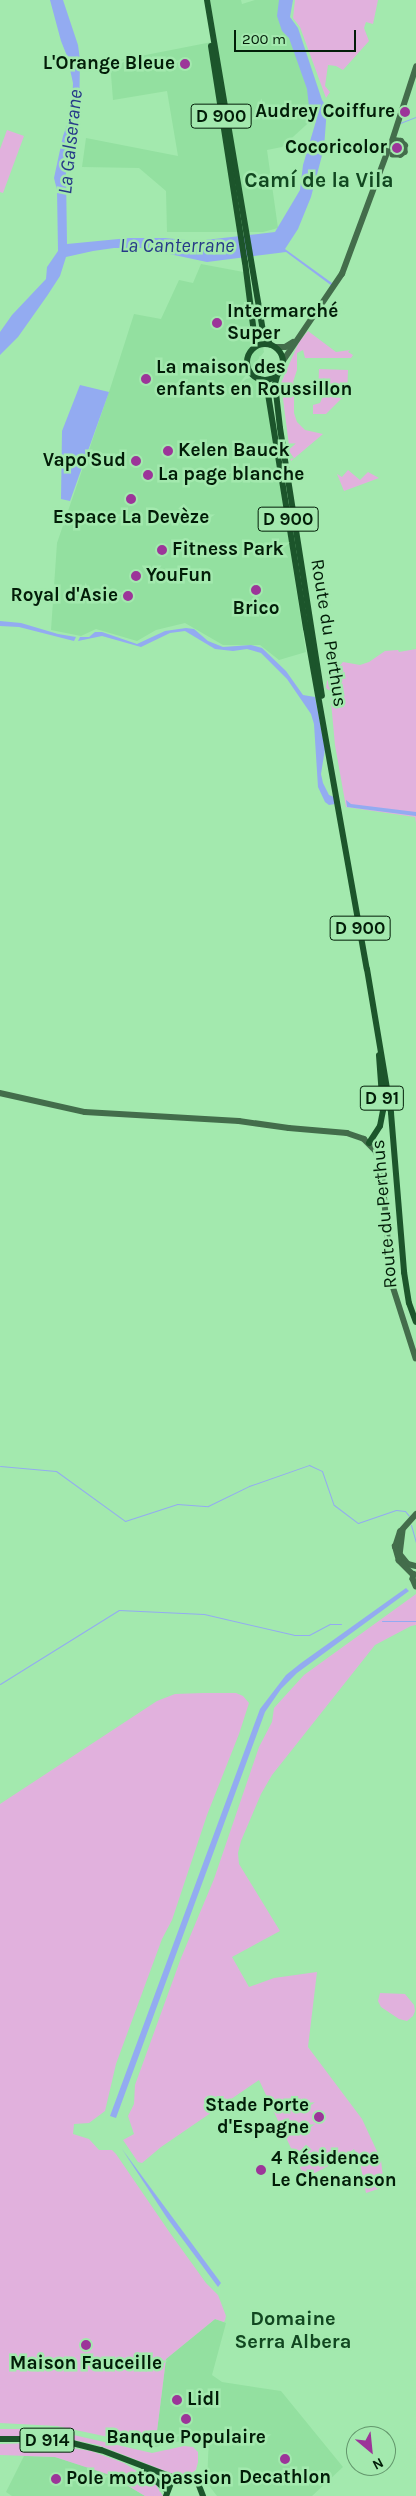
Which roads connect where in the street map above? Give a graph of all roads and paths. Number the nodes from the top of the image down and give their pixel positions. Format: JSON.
{"nodes":[{"id":1,"x":206,"y":0,"type":"edge"},
{"id":2,"x":416,"y":67,"type":"edge"},
{"id":3,"x":396,"y":141,"type":"junction"},
{"id":4,"x":389,"y":149,"type":"junction"},
{"id":5,"x":393,"y":155,"type":"junction"},
{"id":6,"x":384,"y":161,"type":"junction"},
{"id":7,"x":248,"y":261,"type":"junction"},
{"id":8,"x":296,"y":340,"type":"junction"},
{"id":9,"x":273,"y":346,"type":"junction"},
{"id":10,"x":254,"y":347,"type":"junction"},
{"id":11,"x":283,"y":361,"type":"junction"},
{"id":12,"x":277,"y":376,"type":"junction"},
{"id":13,"x":260,"y":380,"type":"junction"},
{"id":14,"x":340,"y":807,"type":"junction"},
{"id":15,"x":380,"y":1049,"type":"junction"},
{"id":16,"x":0,"y":1093,"type":"edge"},
{"id":17,"x":369,"y":1143,"type":"junction"},
{"id":18,"x":416,"y":1322,"type":"edge"},
{"id":19,"x":416,"y":1358,"type":"edge"},
{"id":20,"x":416,"y":1514,"type":"edge"},
{"id":21,"x":406,"y":1525,"type":"junction"},
{"id":22,"x":415,"y":1570,"type":"edge"},
{"id":23,"x":416,"y":1586,"type":"edge"},
{"id":24,"x":0,"y":2439,"type":"edge"},
{"id":25,"x":137,"y":2464,"type":"junction"},
{"id":26,"x":177,"y":2479,"type":"junction"},
{"id":27,"x":166,"y":2493,"type":"edge"},
{"id":28,"x":203,"y":2496,"type":"edge"}],
"edges":[{"from":1,"to":7,"type":"main road","number":"D 900"},
{"from":2,"to":3,"type":"main road"},
{"from":3,"to":4,"type":"main road"},
{"from":3,"to":5,"type":"main road"},
{"from":4,"to":5,"type":"main road"},
{"from":4,"to":6,"type":"main road"},
{"from":5,"to":6,"type":"main road"},
{"from":6,"to":8,"type":"main road"},
{"from":7,"to":9,"type":"main road","number":"D 900"},
{"from":7,"to":10,"type":"main road","number":"D 900"},
{"from":8,"to":9,"type":"main road"},
{"from":8,"to":11,"type":"main road"},
{"from":9,"to":10,"type":"main road"},
{"from":9,"to":11,"type":"main road"},
{"from":10,"to":13,"type":"main road"},
{"from":11,"to":12,"type":"main road"},
{"from":12,"to":13,"type":"main road"},
{"from":12,"to":14,"type":"main road","name":"Route du Perthus","number":"D 900"},
{"from":13,"to":14,"type":"main road","name":"Route du Perthus","number":"D 900"},
{"from":14,"to":15,"type":"main road","name":"Route du Perthus","number":"D 900"},
{"from":15,"to":17,"type":"main road","number":"D 91"},
{"from":15,"to":18,"type":"main road","name":"Route du Perthus","number":"D 900"},
{"from":16,"to":17,"type":"main road","number":"D 91"},
{"from":17,"to":19,"type":"main road"},
{"from":20,"to":21,"type":"main road"},
{"from":21,"to":22,"type":"main road"},
{"from":21,"to":22,"type":"main road"},
{"from":22,"to":23,"type":"main road"},
{"from":24,"to":25,"type":"main road","number":"D 914"},
{"from":25,"to":26,"type":"main road","number":"D 914"},
{"from":25,"to":27,"type":"main road","number":"D 914"},
{"from":26,"to":27,"type":"main road"},
{"from":26,"to":28,"type":"main road"}]}
